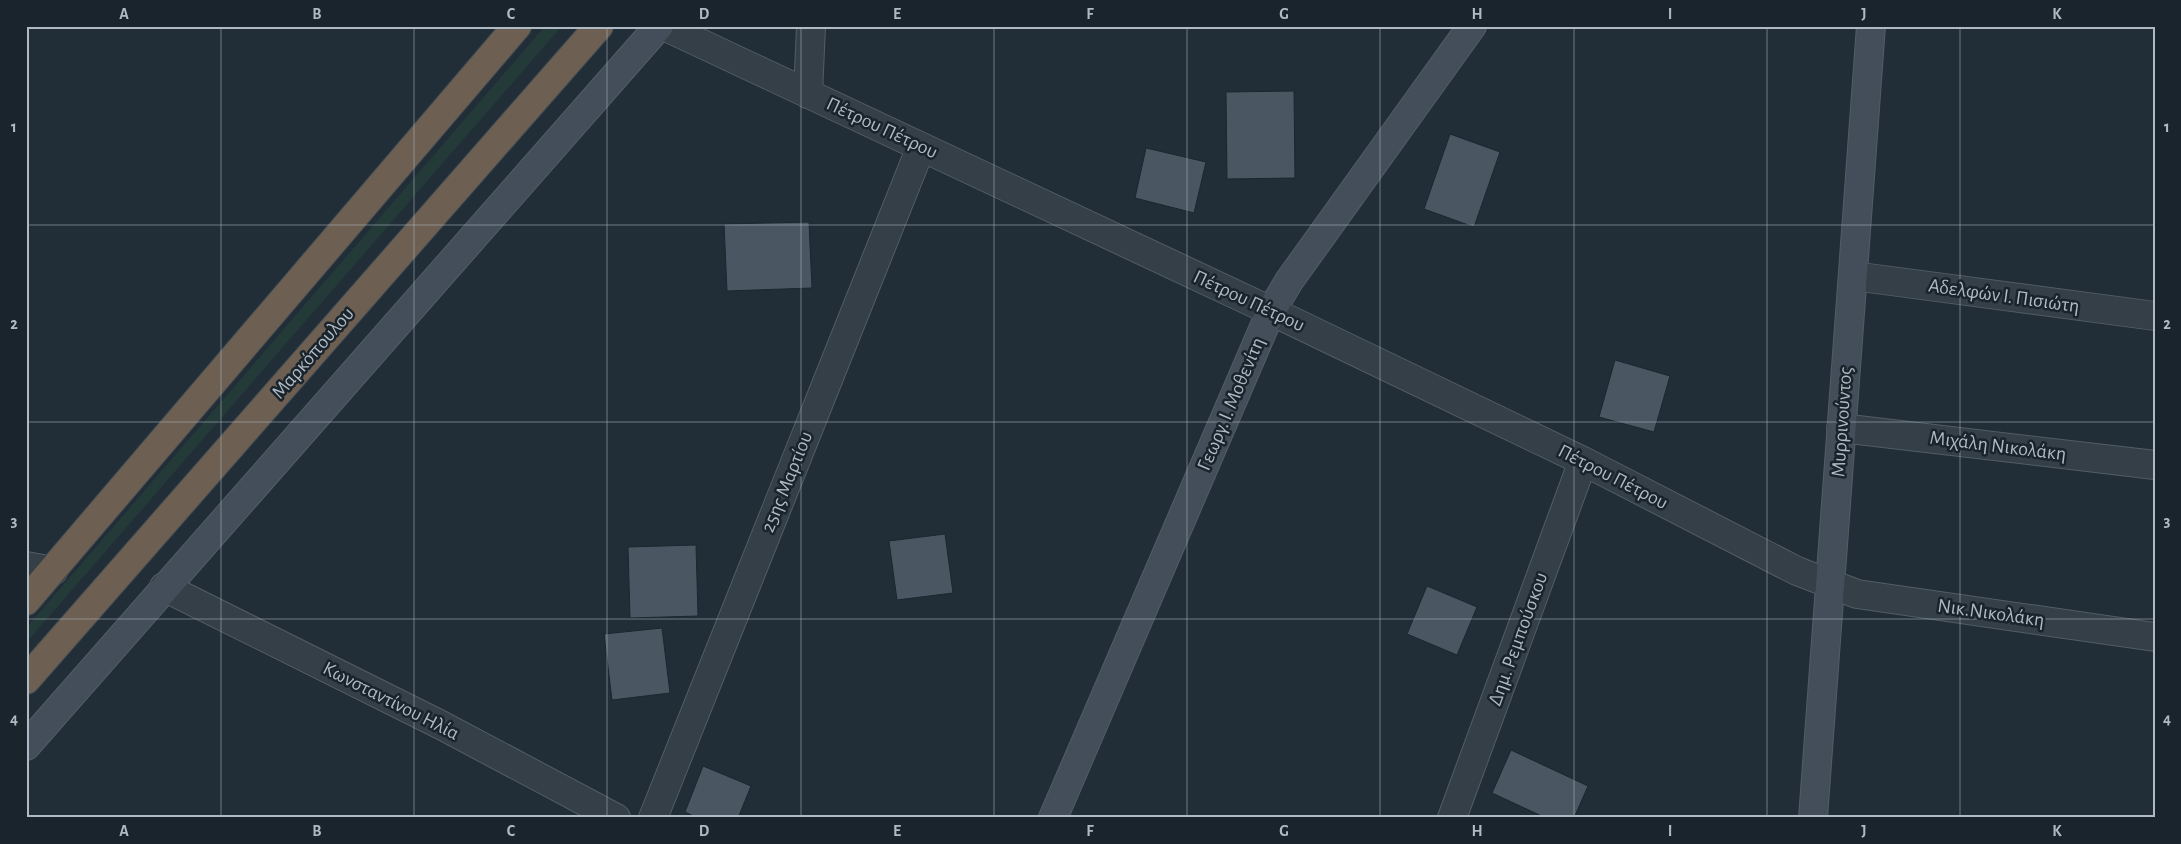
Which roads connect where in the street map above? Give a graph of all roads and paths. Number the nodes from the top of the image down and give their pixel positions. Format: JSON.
{"nodes":[{"id":1,"x":516,"y":26,"type":"edge"},
{"id":2,"x":599,"y":26,"type":"edge"},
{"id":3,"x":659,"y":26,"type":"edge"},
{"id":4,"x":664,"y":26,"type":"edge"},
{"id":5,"x":811,"y":26,"type":"edge"},
{"id":6,"x":1472,"y":26,"type":"edge"},
{"id":7,"x":1871,"y":26,"type":"edge"},
{"id":8,"x":808,"y":94,"type":"junction"},
{"id":9,"x":921,"y":147,"type":"junction"},
{"id":10,"x":1853,"y":276,"type":"junction"},
{"id":11,"x":1271,"y":311,"type":"junction"},
{"id":12,"x":2155,"y":316,"type":"edge"},
{"id":13,"x":1842,"y":428,"type":"junction"},
{"id":14,"x":1583,"y":461,"type":"junction"},
{"id":15,"x":2155,"y":465,"type":"edge"},
{"id":16,"x":26,"y":566,"type":"edge"},
{"id":17,"x":53,"y":571,"type":"junction"},
{"id":18,"x":1830,"y":583,"type":"junction"},
{"id":19,"x":164,"y":587,"type":"junction"},
{"id":20,"x":26,"y":601,"type":"edge"},
{"id":21,"x":2155,"y":637,"type":"edge"},
{"id":22,"x":26,"y":680,"type":"edge"},
{"id":23,"x":26,"y":746,"type":"edge"},
{"id":24,"x":616,"y":818,"type":"edge"},
{"id":25,"x":652,"y":818,"type":"edge"},
{"id":26,"x":1053,"y":818,"type":"edge"},
{"id":27,"x":1452,"y":818,"type":"edge"},
{"id":28,"x":1813,"y":818,"type":"edge"}],
"edges":[{"from":1,"to":17,"type":"highway"},
{"from":2,"to":22,"type":"highway","name":"Μαρκόπουλου"},
{"from":3,"to":19,"type":"street"},
{"from":4,"to":8,"type":"street","name":"Πέτρου Πέτρου"},
{"from":5,"to":8,"type":"street"},
{"from":6,"to":11,"type":"street","name":"Γεωργ. Ι. Μοθενίτη"},
{"from":7,"to":10,"type":"street","name":"Μυρρινούντος"},
{"from":8,"to":9,"type":"street","name":"Πέτρου Πέτρου"},
{"from":9,"to":11,"type":"street","name":"Πέτρου Πέτρου"},
{"from":9,"to":25,"type":"street","name":"25ης Μαρτίου"},
{"from":10,"to":12,"type":"street","name":"Αδελφών Ι. Πισιώτη"},
{"from":10,"to":13,"type":"street","name":"Μυρρινούντος"},
{"from":11,"to":14,"type":"street","name":"Πέτρου Πέτρου"},
{"from":11,"to":26,"type":"street","name":"Γεωργ. Ι. Μοθενίτη"},
{"from":13,"to":15,"type":"street","name":"Μιχάλη Νικολάκη"},
{"from":13,"to":18,"type":"street","name":"Μυρρινούντος"},
{"from":14,"to":18,"type":"street","name":"Πέτρου Πέτρου"},
{"from":14,"to":27,"type":"street","name":"Δημ. Ρεμπούσκου"},
{"from":16,"to":17,"type":"street"},
{"from":17,"to":20,"type":"highway"},
{"from":18,"to":21,"type":"street","name":"Νικ.Νικολάκη"},
{"from":18,"to":28,"type":"street","name":"Μυρρινούντος"},
{"from":19,"to":23,"type":"street"},
{"from":19,"to":24,"type":"street","name":"Κωνσταντίνου Ηλία"}]}
